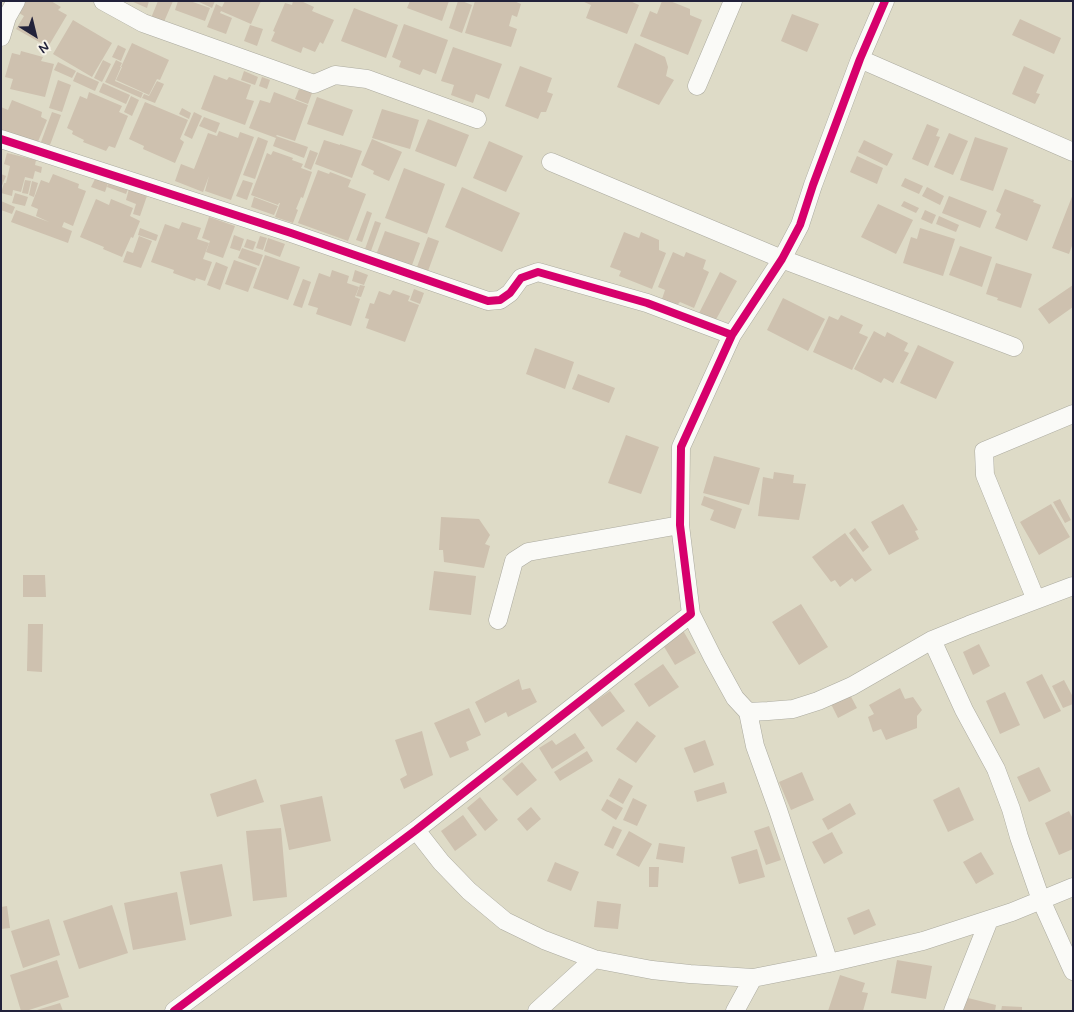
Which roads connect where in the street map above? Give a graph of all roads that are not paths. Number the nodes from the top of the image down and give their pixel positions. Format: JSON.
{"nodes":[{"id":1,"x":16,"y":1,"type":"edge"},
{"id":2,"x":103,"y":1,"type":"edge"},
{"id":3,"x":733,"y":1,"type":"edge"},
{"id":4,"x":886,"y":1,"type":"edge"},
{"id":5,"x":1,"y":37,"type":"edge"},
{"id":6,"x":860,"y":59,"type":"junction"},
{"id":7,"x":697,"y":86,"type":"dead end"},
{"id":8,"x":477,"y":119,"type":"dead end"},
{"id":9,"x":1,"y":139,"type":"edge"},
{"id":10,"x":1073,"y":152,"type":"edge"},
{"id":11,"x":550,"y":162,"type":"dead end"},
{"id":12,"x":782,"y":259,"type":"junction"},
{"id":13,"x":732,"y":335,"type":"junction"},
{"id":14,"x":1014,"y":347,"type":"dead end"},
{"id":15,"x":1073,"y":414,"type":"edge"},
{"id":16,"x":680,"y":525,"type":"junction"},
{"id":17,"x":1073,"y":586,"type":"edge"},
{"id":18,"x":1036,"y":600,"type":"junction"},
{"id":19,"x":691,"y":614,"type":"junction"},
{"id":20,"x":498,"y":620,"type":"dead end"},
{"id":21,"x":932,"y":640,"type":"junction"},
{"id":22,"x":748,"y":712,"type":"junction"},
{"id":23,"x":416,"y":830,"type":"junction"},
{"id":24,"x":1073,"y":887,"type":"edge"},
{"id":25,"x":1041,"y":900,"type":"junction"},
{"id":26,"x":989,"y":920,"type":"junction"},
{"id":27,"x":594,"y":958,"type":"junction"},
{"id":28,"x":829,"y":963,"type":"junction"},
{"id":29,"x":1073,"y":971,"type":"edge"},
{"id":30,"x":753,"y":978,"type":"junction"},
{"id":31,"x":174,"y":1011,"type":"edge"},
{"id":32,"x":537,"y":1011,"type":"edge"},
{"id":33,"x":735,"y":1011,"type":"edge"},
{"id":34,"x":953,"y":1011,"type":"edge"}],
"edges":[{"from":1,"to":5,"type":"street"},
{"from":2,"to":8,"type":"street"},
{"from":3,"to":7,"type":"street"},
{"from":4,"to":6,"type":"street"},
{"from":6,"to":10,"type":"street"},
{"from":6,"to":12,"type":"street"},
{"from":9,"to":13,"type":"street"},
{"from":11,"to":12,"type":"street"},
{"from":12,"to":13,"type":"street"},
{"from":12,"to":14,"type":"street"},
{"from":13,"to":16,"type":"street"},
{"from":15,"to":18,"type":"street"},
{"from":16,"to":19,"type":"street"},
{"from":16,"to":20,"type":"street"},
{"from":17,"to":18,"type":"street"},
{"from":18,"to":21,"type":"street"},
{"from":19,"to":22,"type":"street"},
{"from":19,"to":23,"type":"street"},
{"from":21,"to":22,"type":"street"},
{"from":21,"to":25,"type":"street"},
{"from":22,"to":28,"type":"street"},
{"from":23,"to":27,"type":"street"},
{"from":23,"to":31,"type":"street"},
{"from":24,"to":25,"type":"street"},
{"from":25,"to":26,"type":"street"},
{"from":25,"to":29,"type":"street"},
{"from":26,"to":28,"type":"street"},
{"from":26,"to":34,"type":"street"},
{"from":27,"to":30,"type":"street"},
{"from":27,"to":32,"type":"street"},
{"from":28,"to":30,"type":"street"},
{"from":30,"to":33,"type":"street"}]}
